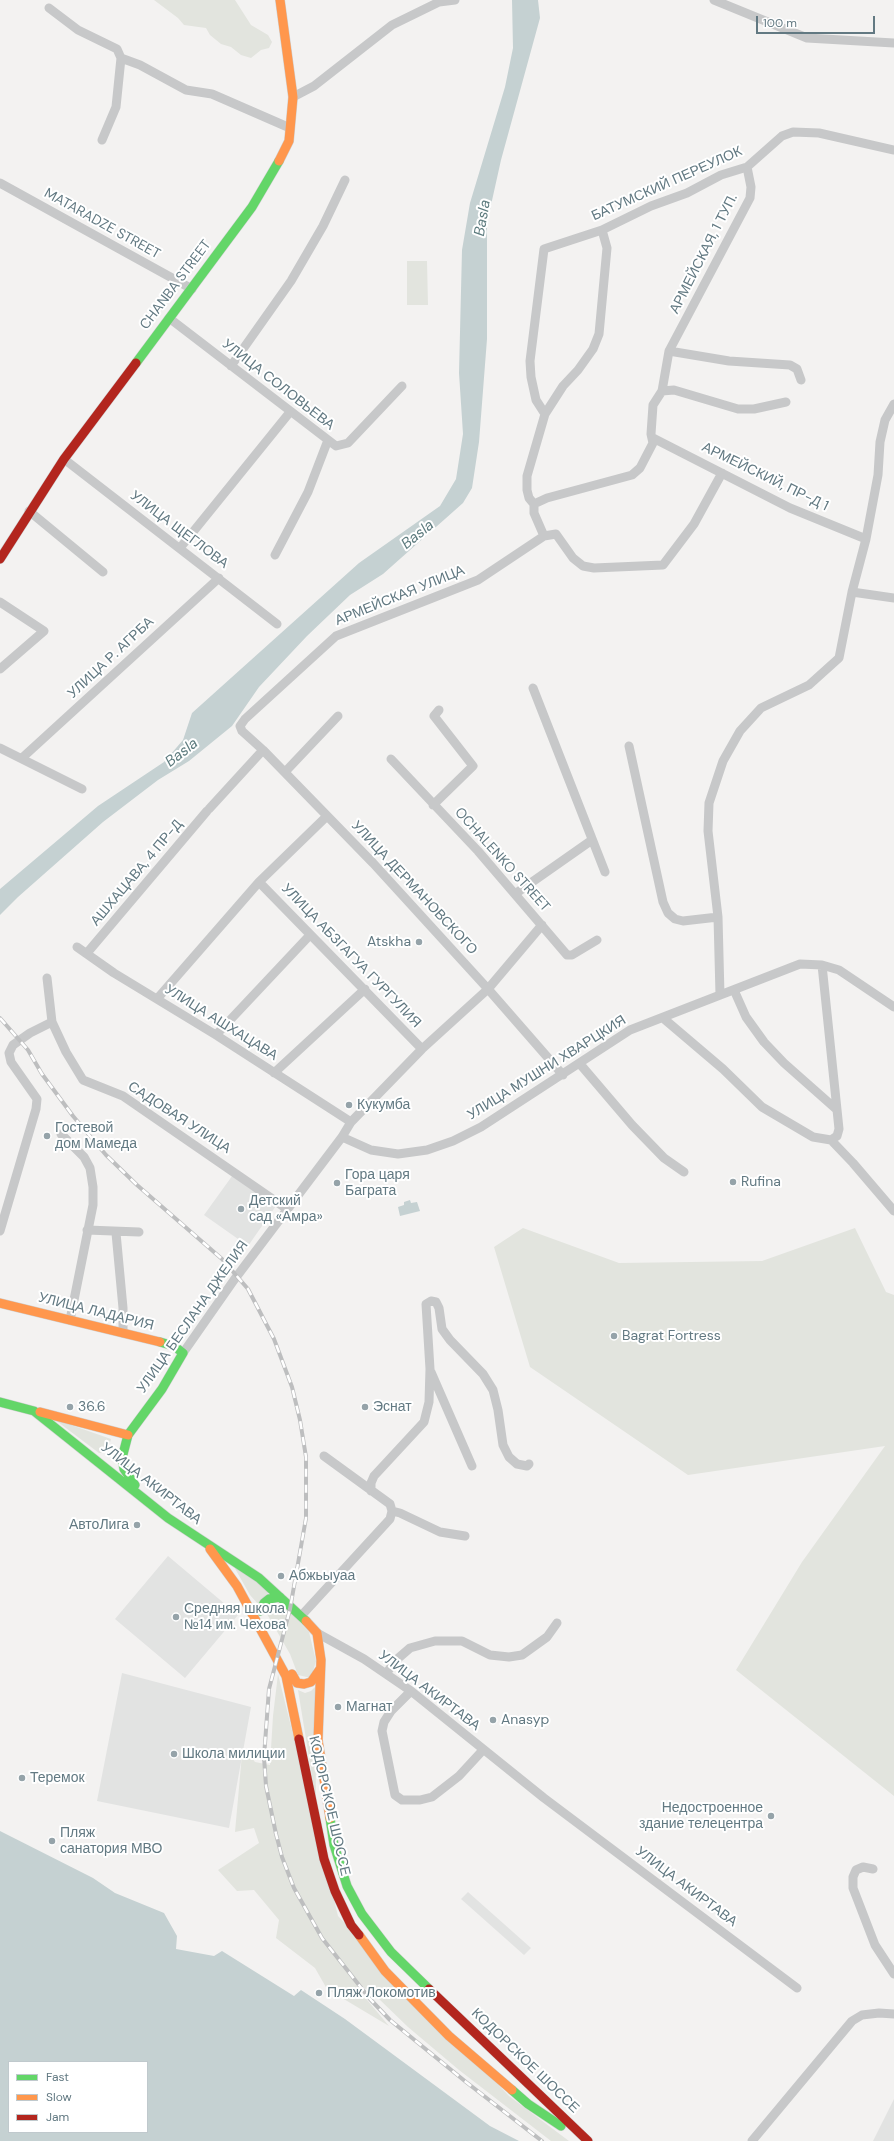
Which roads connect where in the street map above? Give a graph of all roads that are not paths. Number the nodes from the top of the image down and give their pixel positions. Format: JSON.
{"nodes":[{"id":1,"x":280,"y":0,"type":"edge"},
{"id":2,"x":455,"y":0,"type":"edge"},
{"id":3,"x":714,"y":0,"type":"edge"},
{"id":4,"x":49,"y":8,"type":"dead end"},
{"id":5,"x":894,"y":44,"type":"edge"},
{"id":6,"x":121,"y":58,"type":"junction"},
{"id":7,"x":293,"y":97,"type":"junction"},
{"id":8,"x":290,"y":128,"type":"junction"},
{"id":9,"x":102,"y":140,"type":"dead end"},
{"id":10,"x":894,"y":150,"type":"edge"},
{"id":11,"x":747,"y":167,"type":"junction"},
{"id":12,"x":345,"y":180,"type":"dead end"},
{"id":13,"x":0,"y":184,"type":"edge"},
{"id":14,"x":602,"y":230,"type":"junction"},
{"id":15,"x":192,"y":289,"type":"junction"},
{"id":16,"x":169,"y":318,"type":"junction"},
{"id":17,"x":669,"y":351,"type":"junction"},
{"id":18,"x":231,"y":366,"type":"junction"},
{"id":19,"x":801,"y":380,"type":"dead end"},
{"id":20,"x":402,"y":386,"type":"dead end"},
{"id":21,"x":662,"y":391,"type":"junction"},
{"id":22,"x":786,"y":402,"type":"dead end"},
{"id":23,"x":894,"y":404,"type":"edge"},
{"id":24,"x":290,"y":412,"type":"junction"},
{"id":25,"x":545,"y":414,"type":"junction"},
{"id":26,"x":653,"y":438,"type":"junction"},
{"id":27,"x":328,"y":440,"type":"junction"},
{"id":28,"x":64,"y":459,"type":"junction"},
{"id":29,"x":722,"y":473,"type":"junction"},
{"id":30,"x":534,"y":504,"type":"junction"},
{"id":31,"x":29,"y":511,"type":"junction"},
{"id":32,"x":544,"y":536,"type":"junction"},
{"id":33,"x":866,"y":539,"type":"junction"},
{"id":34,"x":180,"y":548,"type":"junction"},
{"id":35,"x":274,"y":555,"type":"dead end"},
{"id":36,"x":1,"y":556,"type":"edge"},
{"id":37,"x":103,"y":572,"type":"dead end"},
{"id":38,"x":219,"y":578,"type":"junction"},
{"id":39,"x":852,"y":592,"type":"junction"},
{"id":40,"x":894,"y":598,"type":"edge"},
{"id":41,"x":0,"y":602,"type":"edge"},
{"id":42,"x":277,"y":624,"type":"dead end"},
{"id":43,"x":0,"y":669,"type":"edge"},
{"id":44,"x":533,"y":688,"type":"dead end"},
{"id":45,"x":438,"y":710,"type":"dead end"},
{"id":46,"x":338,"y":716,"type":"dead end"},
{"id":47,"x":240,"y":726,"type":"joint"},
{"id":48,"x":629,"y":746,"type":"dead end"},
{"id":49,"x":0,"y":748,"type":"edge"},
{"id":50,"x":263,"y":750,"type":"junction"},
{"id":51,"x":22,"y":758,"type":"junction"},
{"id":52,"x":391,"y":759,"type":"dead end"},
{"id":53,"x":285,"y":772,"type":"junction"},
{"id":54,"x":82,"y":789,"type":"dead end"},
{"id":55,"x":433,"y":805,"type":"junction"},
{"id":56,"x":327,"y":816,"type":"junction"},
{"id":57,"x":592,"y":840,"type":"junction"},
{"id":58,"x":605,"y":872,"type":"dead end"},
{"id":59,"x":259,"y":882,"type":"junction"},
{"id":60,"x":515,"y":894,"type":"junction"},
{"id":61,"x":718,"y":917,"type":"junction"},
{"id":62,"x":542,"y":925,"type":"junction"},
{"id":63,"x":310,"y":935,"type":"junction"},
{"id":64,"x":597,"y":940,"type":"dead end"},
{"id":65,"x":77,"y":947,"type":"dead end"},
{"id":66,"x":87,"y":953,"type":"junction"},
{"id":67,"x":822,"y":965,"type":"junction"},
{"id":68,"x":47,"y":978,"type":"dead end"},
{"id":69,"x":365,"y":989,"type":"junction"},
{"id":70,"x":488,"y":989,"type":"junction"},
{"id":71,"x":734,"y":990,"type":"junction"},
{"id":72,"x":720,"y":995,"type":"junction"},
{"id":73,"x":157,"y":999,"type":"junction"},
{"id":74,"x":894,"y":1007,"type":"edge"},
{"id":75,"x":663,"y":1018,"type":"junction"},
{"id":76,"x":52,"y":1022,"type":"junction"},
{"id":77,"x":216,"y":1035,"type":"junction"},
{"id":78,"x":422,"y":1049,"type":"junction"},
{"id":79,"x":580,"y":1064,"type":"junction"},
{"id":80,"x":274,"y":1073,"type":"junction"},
{"id":81,"x":563,"y":1075,"type":"junction"},
{"id":82,"x":836,"y":1109,"type":"junction"},
{"id":83,"x":351,"y":1122,"type":"junction"},
{"id":84,"x":61,"y":1134,"type":"dead end"},
{"id":85,"x":342,"y":1137,"type":"junction"},
{"id":86,"x":831,"y":1140,"type":"junction"},
{"id":87,"x":684,"y":1172,"type":"dead end"},
{"id":88,"x":287,"y":1209,"type":"junction"},
{"id":89,"x":894,"y":1211,"type":"edge"},
{"id":90,"x":87,"y":1230,"type":"junction"},
{"id":91,"x":0,"y":1231,"type":"edge"},
{"id":92,"x":139,"y":1232,"type":"dead end"},
{"id":93,"x":116,"y":1233,"type":"junction"},
{"id":94,"x":0,"y":1303,"type":"edge"},
{"id":95,"x":70,"y":1320,"type":"junction"},
{"id":96,"x":123,"y":1334,"type":"junction"},
{"id":97,"x":183,"y":1354,"type":"junction"},
{"id":98,"x":430,"y":1369,"type":"junction"},
{"id":99,"x":0,"y":1402,"type":"edge"},
{"id":100,"x":34,"y":1411,"type":"junction"},
{"id":101,"x":128,"y":1435,"type":"junction"},
{"id":102,"x":324,"y":1456,"type":"dead end"},
{"id":103,"x":528,"y":1464,"type":"dead end"},
{"id":104,"x":472,"y":1466,"type":"dead end"},
{"id":105,"x":371,"y":1491,"type":"junction"},
{"id":106,"x":142,"y":1495,"type":"junction"},
{"id":107,"x":392,"y":1511,"type":"junction"},
{"id":108,"x":465,"y":1536,"type":"dead end"},
{"id":109,"x":203,"y":1541,"type":"junction"},
{"id":110,"x":232,"y":1579,"type":"junction"},
{"id":111,"x":280,"y":1597,"type":"junction"},
{"id":112,"x":260,"y":1611,"type":"junction"},
{"id":113,"x":301,"y":1616,"type":"junction"},
{"id":114,"x":557,"y":1623,"type":"dead end"},
{"id":115,"x":273,"y":1632,"type":"dead end"},
{"id":116,"x":317,"y":1633,"type":"junction"},
{"id":117,"x":286,"y":1656,"type":"dead end"},
{"id":118,"x":320,"y":1669,"type":"junction"},
{"id":119,"x":292,"y":1674,"type":"junction"},
{"id":120,"x":386,"y":1674,"type":"junction"},
{"id":121,"x":411,"y":1691,"type":"junction"},
{"id":122,"x":295,"y":1719,"type":"junction"},
{"id":123,"x":483,"y":1750,"type":"junction"},
{"id":124,"x":872,"y":1869,"type":"dead end"},
{"id":125,"x":894,"y":1974,"type":"edge"},
{"id":126,"x":797,"y":1988,"type":"dead end"},
{"id":127,"x":894,"y":2014,"type":"edge"},
{"id":128,"x":555,"y":2109,"type":"junction"},
{"id":129,"x":548,"y":2118,"type":"junction"},
{"id":130,"x":582,"y":2141,"type":"edge"},
{"id":131,"x":588,"y":2141,"type":"edge"},
{"id":132,"x":752,"y":2141,"type":"edge"}],
"edges":[{"from":1,"to":7,"type":"main road","name":"CHANBA STREET"},
{"from":2,"to":7,"type":"street"},
{"from":3,"to":5,"type":"street"},
{"from":4,"to":6,"type":"street"},
{"from":6,"to":8,"type":"street"},
{"from":6,"to":9,"type":"street"},
{"from":7,"to":8,"type":"main road","name":"CHANBA STREET"},
{"from":8,"to":15,"type":"main road","name":"CHANBA STREET"},
{"from":10,"to":11,"type":"street","name":"БАТУМСКИЙ ПЕРЕУЛОК"},
{"from":11,"to":14,"type":"street","name":"БАТУМСКИЙ ПЕРЕУЛОК"},
{"from":11,"to":17,"type":"street","name":"АРМЕЙСКАЯ, 1 ТУП."},
{"from":12,"to":18,"type":"street"},
{"from":13,"to":15,"type":"street","name":"MATARADZE STREET"},
{"from":14,"to":25,"type":"street"},
{"from":14,"to":25,"type":"street","name":"БАТУМСКИЙ ПЕРЕУЛОК"},
{"from":15,"to":16,"type":"main road","name":"CHANBA STREET"},
{"from":16,"to":18,"type":"street","name":"УЛИЦА СОЛОВЬЕВА"},
{"from":16,"to":28,"type":"main road","name":"CHANBA STREET"},
{"from":17,"to":19,"type":"street"},
{"from":17,"to":21,"type":"street","name":"АРМЕЙСКАЯ, 1 ТУП."},
{"from":18,"to":24,"type":"street","name":"УЛИЦА СОЛОВЬЕВА"},
{"from":20,"to":27,"type":"street","name":"УЛИЦА СОЛОВЬЕВА"},
{"from":21,"to":22,"type":"street"},
{"from":21,"to":26,"type":"street","name":"АРМЕЙСКАЯ, 1 ТУП."},
{"from":23,"to":33,"type":"street"},
{"from":24,"to":27,"type":"street","name":"УЛИЦА СОЛОВЬЕВА"},
{"from":24,"to":34,"type":"street"},
{"from":25,"to":30,"type":"street"},
{"from":26,"to":29,"type":"street","name":"АРМЕЙСКИЙ, ПР-Д 1"},
{"from":26,"to":30,"type":"street","name":"АРМЕЙСКАЯ, 1 ТУП."},
{"from":27,"to":35,"type":"street"},
{"from":28,"to":31,"type":"main road","name":"CHANBA STREET"},
{"from":28,"to":34,"type":"street","name":"УЛИЦА ЩЕГЛОВА"},
{"from":29,"to":32,"type":"street"},
{"from":29,"to":33,"type":"street","name":"АРМЕЙСКИЙ, ПР-Д 1"},
{"from":30,"to":32,"type":"street"},
{"from":31,"to":36,"type":"main road","name":"CHANBA STREET"},
{"from":31,"to":37,"type":"street"},
{"from":32,"to":47,"type":"street","name":"АРМЕЙСКАЯ УЛИЦА"},
{"from":33,"to":39,"type":"street"},
{"from":34,"to":38,"type":"street","name":"УЛИЦА ЩЕГЛОВА"},
{"from":38,"to":42,"type":"street","name":"УЛИЦА ЩЕГЛОВА"},
{"from":38,"to":51,"type":"street","name":"УЛИЦА Р. АГРБА"},
{"from":39,"to":40,"type":"street"},
{"from":39,"to":61,"type":"street"},
{"from":41,"to":43,"type":"street"},
{"from":44,"to":57,"type":"street"},
{"from":45,"to":55,"type":"street"},
{"from":46,"to":53,"type":"street"},
{"from":47,"to":50,"type":"street","name":"УЛИЦА ДЕРМАНОВСКОГО"},
{"from":48,"to":61,"type":"street"},
{"from":49,"to":51,"type":"street"},
{"from":50,"to":53,"type":"street","name":"УЛИЦА ДЕРМАНОВСКОГО"},
{"from":50,"to":66,"type":"street","name":"АШХАЦАВА, 4 ПР-Д"},
{"from":51,"to":54,"type":"street"},
{"from":52,"to":55,"type":"street","name":"OCHALENKO STREET"},
{"from":53,"to":56,"type":"street","name":"УЛИЦА ДЕРМАНОВСКОГО"},
{"from":55,"to":60,"type":"street","name":"OCHALENKO STREET"},
{"from":56,"to":59,"type":"street"},
{"from":56,"to":70,"type":"street","name":"УЛИЦА ДЕРМАНОВСКОГО"},
{"from":57,"to":58,"type":"street"},
{"from":57,"to":60,"type":"street"},
{"from":59,"to":63,"type":"street","name":"УЛИЦА АБЗГАГУА ГУРГУЛИЯ"},
{"from":59,"to":73,"type":"street"},
{"from":60,"to":62,"type":"street","name":"OCHALENKO STREET"},
{"from":61,"to":72,"type":"street"},
{"from":62,"to":64,"type":"street","name":"OCHALENKO STREET"},
{"from":62,"to":70,"type":"street","name":"УЛИЦА БЕСЛАНА ДЖЕЛИЯ"},
{"from":63,"to":69,"type":"street","name":"УЛИЦА АБЗГАГУА ГУРГУЛИЯ"},
{"from":63,"to":77,"type":"street"},
{"from":65,"to":66,"type":"street","name":"УЛИЦА АШХАЦАВА"},
{"from":66,"to":73,"type":"street","name":"УЛИЦА АШХАЦАВА"},
{"from":67,"to":71,"type":"street","name":"УЛИЦА МУШНИ ХВАРЦКИЯ"},
{"from":67,"to":74,"type":"street","name":"УЛИЦА МУШНИ ХВАРЦКИЯ"},
{"from":67,"to":82,"type":"street"},
{"from":68,"to":76,"type":"street","name":"САДОВАЯ УЛИЦА"},
{"from":69,"to":78,"type":"street","name":"УЛИЦА АБЗГАГУА ГУРГУЛИЯ"},
{"from":69,"to":80,"type":"street"},
{"from":70,"to":78,"type":"street","name":"УЛИЦА БЕСЛАНА ДЖЕЛИЯ"},
{"from":70,"to":81,"type":"street","name":"УЛИЦА ДЕРМАНОВСКОГО"},
{"from":71,"to":72,"type":"street","name":"УЛИЦА МУШНИ ХВАРЦКИЯ"},
{"from":71,"to":82,"type":"street"},
{"from":72,"to":75,"type":"street","name":"УЛИЦА МУШНИ ХВАРЦКИЯ"},
{"from":73,"to":77,"type":"street","name":"УЛИЦА АШХАЦАВА"},
{"from":75,"to":79,"type":"street","name":"УЛИЦА МУШНИ ХВАРЦКИЯ"},
{"from":75,"to":86,"type":"street"},
{"from":76,"to":88,"type":"street","name":"САДОВАЯ УЛИЦА"},
{"from":76,"to":91,"type":"street"},
{"from":77,"to":80,"type":"street","name":"УЛИЦА АШХАЦАВА"},
{"from":78,"to":83,"type":"street","name":"УЛИЦА БЕСЛАНА ДЖЕЛИЯ"},
{"from":79,"to":81,"type":"street","name":"УЛИЦА МУШНИ ХВАРЦКИЯ"},
{"from":79,"to":87,"type":"street"},
{"from":80,"to":83,"type":"street","name":"УЛИЦА АШХАЦАВА"},
{"from":81,"to":85,"type":"street","name":"УЛИЦА МУШНИ ХВАРЦКИЯ"},
{"from":82,"to":86,"type":"street"},
{"from":83,"to":85,"type":"street","name":"УЛИЦА БЕСЛАНА ДЖЕЛИЯ"},
{"from":84,"to":90,"type":"street"},
{"from":85,"to":88,"type":"street","name":"УЛИЦА БЕСЛАНА ДЖЕЛИЯ"},
{"from":86,"to":89,"type":"street"},
{"from":88,"to":97,"type":"street","name":"УЛИЦА БЕСЛАНА ДЖЕЛИЯ"},
{"from":90,"to":93,"type":"street"},
{"from":90,"to":95,"type":"street"},
{"from":92,"to":93,"type":"street"},
{"from":93,"to":96,"type":"street"},
{"from":94,"to":95,"type":"main road","name":"УЛИЦА ЛАДАРИЯ"},
{"from":95,"to":96,"type":"main road","name":"УЛИЦА ЛАДАРИЯ"},
{"from":96,"to":97,"type":"main road","name":"УЛИЦА ЛАДАРИЯ"},
{"from":97,"to":101,"type":"main road","name":"УЛИЦА БЕСЛАНА ДЖЕЛИЯ"},
{"from":98,"to":103,"type":"street"},
{"from":98,"to":104,"type":"street"},
{"from":98,"to":105,"type":"street"},
{"from":99,"to":100,"type":"main road","name":"УЛИЦА АКИРТАВА"},
{"from":100,"to":101,"type":"main road"},
{"from":100,"to":106,"type":"main road","name":"УЛИЦА АКИРТАВА"},
{"from":101,"to":106,"type":"main road","name":"УЛИЦА БЕСЛАНА ДЖЕЛИЯ"},
{"from":102,"to":105,"type":"street"},
{"from":105,"to":107,"type":"street"},
{"from":106,"to":109,"type":"main road","name":"УЛИЦА АКИРТАВА"},
{"from":107,"to":108,"type":"street"},
{"from":107,"to":113,"type":"street"},
{"from":109,"to":110,"type":"main road","name":"КОДОРСКОЕ ШОССЕ"},
{"from":109,"to":111,"type":"main road","name":"УЛИЦА АКИРТАВА"},
{"from":110,"to":112,"type":"main road"},
{"from":110,"to":122,"type":"main road","name":"КОДОРСКОЕ ШОССЕ"},
{"from":111,"to":112,"type":"main road"},
{"from":111,"to":113,"type":"main road","name":"УЛИЦА АКИРТАВА"},
{"from":112,"to":115,"type":"main road"},
{"from":113,"to":116,"type":"main road","name":"УЛИЦА АКИРТАВА"},
{"from":114,"to":120,"type":"street"},
{"from":116,"to":118,"type":"main road","name":"КОДОРСКОЕ ШОССЕ"},
{"from":116,"to":120,"type":"street","name":"УЛИЦА АКИРТАВА"},
{"from":117,"to":119,"type":"main road"},
{"from":118,"to":119,"type":"main road"},
{"from":118,"to":128,"type":"main road","name":"КОДОРСКОЕ ШОССЕ"},
{"from":119,"to":122,"type":"main road"},
{"from":120,"to":121,"type":"street","name":"УЛИЦА АКИРТАВА"},
{"from":121,"to":123,"type":"street","name":"УЛИЦА АКИРТАВА"},
{"from":121,"to":123,"type":"street"},
{"from":122,"to":129,"type":"main road","name":"КОДОРСКОЕ ШОССЕ"},
{"from":123,"to":126,"type":"street","name":"УЛИЦА АКИРТАВА"},
{"from":124,"to":125,"type":"street"},
{"from":127,"to":132,"type":"street"},
{"from":128,"to":129,"type":"main road"},
{"from":128,"to":131,"type":"main road","name":"КОДОРСКОЕ ШОССЕ"},
{"from":129,"to":130,"type":"main road","name":"КОДОРСКОЕ ШОССЕ"}]}
